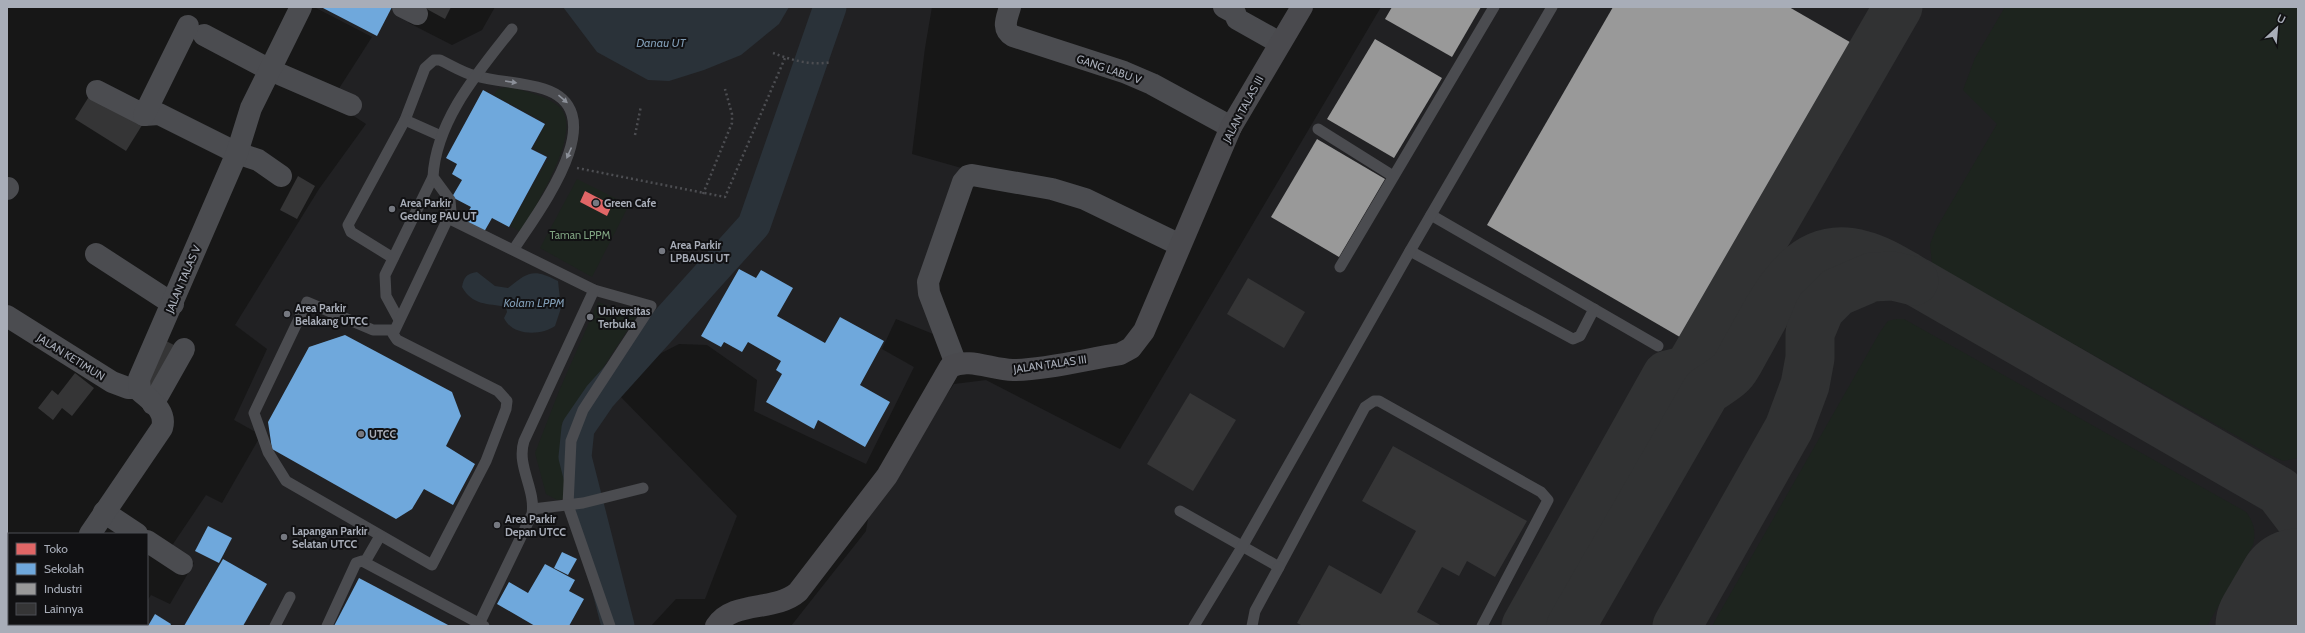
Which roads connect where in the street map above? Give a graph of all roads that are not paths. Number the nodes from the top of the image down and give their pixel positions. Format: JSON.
{"nodes":[{"id":1,"x":301,"y":7,"type":"edge"},
{"id":2,"x":1010,"y":7,"type":"edge"},
{"id":3,"x":1224,"y":7,"type":"edge"},
{"id":4,"x":1302,"y":7,"type":"edge"},
{"id":5,"x":1494,"y":7,"type":"edge"},
{"id":6,"x":1552,"y":7,"type":"edge"},
{"id":7,"x":512,"y":29,"type":"dead end"},
{"id":8,"x":1280,"y":43,"type":"junction"},
{"id":9,"x":270,"y":70,"type":"junction"},
{"id":10,"x":475,"y":76,"type":"junction"},
{"id":11,"x":98,"y":91,"type":"dead end"},
{"id":12,"x":351,"y":105,"type":"dead end"},
{"id":13,"x":144,"y":115,"type":"junction"},
{"id":14,"x":405,"y":120,"type":"junction"},
{"id":15,"x":1231,"y":127,"type":"junction"},
{"id":16,"x":1318,"y":129,"type":"dead end"},
{"id":17,"x":441,"y":136,"type":"junction"},
{"id":18,"x":237,"y":153,"type":"junction"},
{"id":19,"x":282,"y":176,"type":"dead end"},
{"id":20,"x":1393,"y":176,"type":"junction"},
{"id":21,"x":433,"y":177,"type":"junction"},
{"id":22,"x":1431,"y":215,"type":"junction"},
{"id":23,"x":448,"y":218,"type":"junction"},
{"id":24,"x":1180,"y":245,"type":"junction"},
{"id":25,"x":514,"y":250,"type":"junction"},
{"id":26,"x":1410,"y":250,"type":"junction"},
{"id":27,"x":96,"y":254,"type":"dead end"},
{"id":28,"x":393,"y":258,"type":"junction"},
{"id":29,"x":1340,"y":267,"type":"dead end"},
{"id":30,"x":594,"y":290,"type":"junction"},
{"id":31,"x":173,"y":304,"type":"junction"},
{"id":32,"x":1594,"y":309,"type":"junction"},
{"id":33,"x":7,"y":316,"type":"edge"},
{"id":34,"x":396,"y":325,"type":"junction"},
{"id":35,"x":1658,"y":346,"type":"dead end"},
{"id":36,"x":184,"y":348,"type":"dead end"},
{"id":37,"x":956,"y":364,"type":"junction"},
{"id":38,"x":146,"y":396,"type":"junction"},
{"id":39,"x":643,"y":488,"type":"dead end"},
{"id":40,"x":568,"y":505,"type":"junction"},
{"id":41,"x":533,"y":509,"type":"junction"},
{"id":42,"x":1180,"y":511,"type":"dead end"},
{"id":43,"x":104,"y":512,"type":"junction"},
{"id":44,"x":91,"y":533,"type":"edge"},
{"id":45,"x":136,"y":533,"type":"edge"},
{"id":46,"x":380,"y":536,"type":"junction"},
{"id":47,"x":148,"y":542,"type":"edge"},
{"id":48,"x":1242,"y":547,"type":"junction"},
{"id":49,"x":365,"y":562,"type":"junction"},
{"id":50,"x":182,"y":564,"type":"dead end"},
{"id":51,"x":1279,"y":567,"type":"junction"},
{"id":52,"x":290,"y":597,"type":"dead end"},
{"id":53,"x":481,"y":625,"type":"edge"},
{"id":54,"x":275,"y":626,"type":"edge"},
{"id":55,"x":327,"y":626,"type":"edge"},
{"id":56,"x":610,"y":626,"type":"edge"},
{"id":57,"x":716,"y":626,"type":"edge"},
{"id":58,"x":1194,"y":626,"type":"edge"},
{"id":59,"x":1252,"y":626,"type":"edge"},
{"id":60,"x":1482,"y":626,"type":"edge"}],
"edges":[{"from":1,"to":9,"type":"street","name":"JALAN TALAS V"},
{"from":2,"to":15,"type":"street","name":"GANG LABU V"},
{"from":3,"to":8,"type":"street"},
{"from":4,"to":8,"type":"street","name":"JALAN TALAS III"},
{"from":5,"to":20,"type":"lane"},
{"from":6,"to":22,"type":"lane"},
{"from":7,"to":10,"type":"lane"},
{"from":8,"to":15,"type":"street","name":"JALAN TALAS III"},
{"from":9,"to":12,"type":"street"},
{"from":9,"to":13,"type":"street"},
{"from":9,"to":18,"type":"street","name":"JALAN TALAS V"},
{"from":10,"to":14,"type":"lane"},
{"from":10,"to":17,"type":"lane"},
{"from":10,"to":25,"type":"lane","one_way":true},
{"from":11,"to":13,"type":"street"},
{"from":13,"to":18,"type":"street"},
{"from":14,"to":17,"type":"lane"},
{"from":14,"to":28,"type":"lane"},
{"from":15,"to":24,"type":"street","name":"JALAN TALAS III"},
{"from":16,"to":20,"type":"lane"},
{"from":17,"to":21,"type":"lane"},
{"from":18,"to":19,"type":"street"},
{"from":18,"to":31,"type":"street","name":"JALAN TALAS V"},
{"from":20,"to":29,"type":"lane"},
{"from":21,"to":23,"type":"lane"},
{"from":21,"to":28,"type":"lane"},
{"from":22,"to":26,"type":"lane"},
{"from":22,"to":32,"type":"lane"},
{"from":23,"to":25,"type":"lane"},
{"from":23,"to":34,"type":"lane"},
{"from":24,"to":37,"type":"street","name":"JALAN TALAS III"},
{"from":24,"to":37,"type":"street"},
{"from":25,"to":30,"type":"lane"},
{"from":26,"to":32,"type":"lane"},
{"from":26,"to":48,"type":"lane"},
{"from":27,"to":31,"type":"street"},
{"from":28,"to":34,"type":"lane"},
{"from":30,"to":40,"type":"lane"},
{"from":30,"to":41,"type":"lane"},
{"from":31,"to":38,"type":"street","name":"JALAN TALAS V"},
{"from":32,"to":35,"type":"lane"},
{"from":33,"to":38,"type":"street","name":"JALAN KETIMUN"},
{"from":34,"to":46,"type":"lane"},
{"from":34,"to":46,"type":"lane"},
{"from":36,"to":38,"type":"street"},
{"from":37,"to":57,"type":"street"},
{"from":38,"to":43,"type":"street"},
{"from":39,"to":40,"type":"lane"},
{"from":40,"to":41,"type":"lane"},
{"from":40,"to":56,"type":"lane"},
{"from":41,"to":53,"type":"lane"},
{"from":42,"to":48,"type":"lane"},
{"from":43,"to":44,"type":"street"},
{"from":43,"to":45,"type":"street"},
{"from":46,"to":49,"type":"lane"},
{"from":47,"to":50,"type":"street"},
{"from":48,"to":51,"type":"lane"},
{"from":48,"to":58,"type":"lane"},
{"from":49,"to":53,"type":"lane"},
{"from":49,"to":55,"type":"lane"},
{"from":51,"to":59,"type":"lane"},
{"from":51,"to":60,"type":"lane"},
{"from":52,"to":54,"type":"lane"}]}
